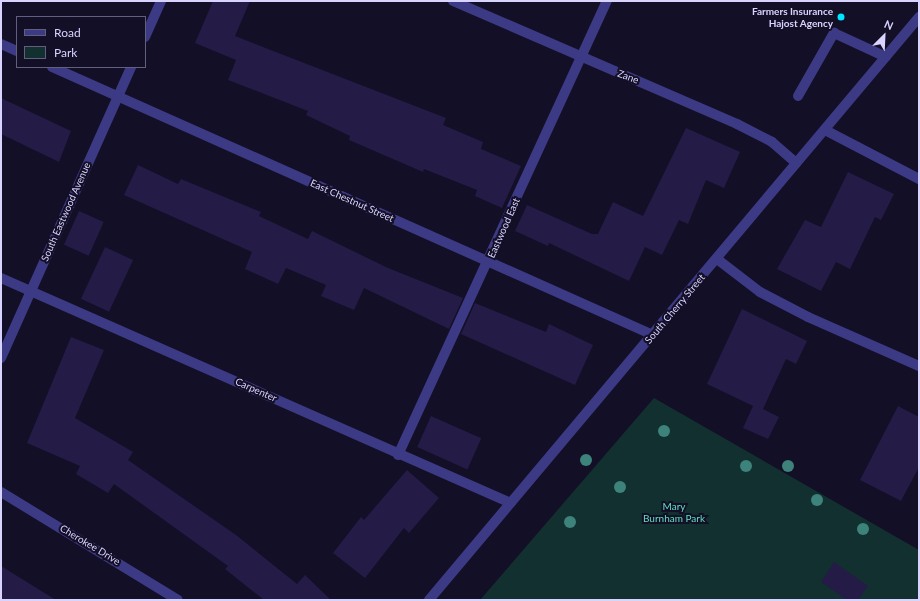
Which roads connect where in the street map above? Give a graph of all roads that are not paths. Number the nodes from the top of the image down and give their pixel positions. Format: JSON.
{"nodes":[{"id":1,"x":161,"y":1,"type":"edge"},
{"id":2,"x":453,"y":1,"type":"edge"},
{"id":3,"x":607,"y":1,"type":"edge"},
{"id":4,"x":919,"y":17,"type":"edge"},
{"id":5,"x":146,"y":35,"type":"edge"},
{"id":6,"x":1,"y":44,"type":"edge"},
{"id":7,"x":16,"y":51,"type":"edge"},
{"id":8,"x":886,"y":57,"type":"junction"},
{"id":9,"x":581,"y":59,"type":"junction"},
{"id":10,"x":54,"y":68,"type":"edge"},
{"id":11,"x":131,"y":68,"type":"edge"},
{"id":12,"x":798,"y":96,"type":"dead end"},
{"id":13,"x":118,"y":97,"type":"junction"},
{"id":14,"x":825,"y":130,"type":"junction"},
{"id":15,"x":796,"y":163,"type":"junction"},
{"id":16,"x":919,"y":179,"type":"edge"},
{"id":17,"x":717,"y":259,"type":"junction"},
{"id":18,"x":489,"y":261,"type":"junction"},
{"id":19,"x":1,"y":278,"type":"edge"},
{"id":20,"x":31,"y":291,"type":"junction"},
{"id":21,"x":654,"y":335,"type":"junction"},
{"id":22,"x":1,"y":358,"type":"edge"},
{"id":23,"x":919,"y":366,"type":"edge"},
{"id":24,"x":398,"y":455,"type":"junction"},
{"id":25,"x":1,"y":492,"type":"edge"},
{"id":26,"x":511,"y":502,"type":"junction"},
{"id":27,"x":178,"y":600,"type":"edge"},
{"id":28,"x":429,"y":600,"type":"edge"}],
"edges":[{"from":1,"to":5,"type":"street"},
{"from":2,"to":9,"type":"street","name":"Zane"},
{"from":3,"to":9,"type":"street","name":"Eastwood East"},
{"from":4,"to":8,"type":"street","name":"South Cherry Street"},
{"from":6,"to":7,"type":"street"},
{"from":8,"to":12,"type":"street"},
{"from":8,"to":14,"type":"street","name":"South Cherry Street"},
{"from":9,"to":15,"type":"street","name":"Zane"},
{"from":9,"to":18,"type":"street","name":"Eastwood East"},
{"from":10,"to":13,"type":"street","name":"East Chestnut Street"},
{"from":11,"to":13,"type":"street","name":"South Eastwood Avenue"},
{"from":13,"to":18,"type":"street","name":"East Chestnut Street"},
{"from":13,"to":20,"type":"street","name":"South Eastwood Avenue"},
{"from":14,"to":15,"type":"street","name":"South Cherry Street"},
{"from":14,"to":16,"type":"street"},
{"from":15,"to":17,"type":"street","name":"South Cherry Street"},
{"from":17,"to":21,"type":"street","name":"South Cherry Street"},
{"from":17,"to":23,"type":"street"},
{"from":18,"to":21,"type":"street","name":"East Chestnut Street"},
{"from":18,"to":24,"type":"street","name":"Eastwood East"},
{"from":19,"to":20,"type":"street","name":"Carpenter"},
{"from":20,"to":22,"type":"street","name":"South Eastwood Avenue"},
{"from":20,"to":24,"type":"street","name":"Carpenter"},
{"from":21,"to":26,"type":"street","name":"South Cherry Street"},
{"from":24,"to":26,"type":"street","name":"Carpenter"},
{"from":25,"to":27,"type":"street","name":"Cherokee Drive"},
{"from":26,"to":28,"type":"street","name":"South Cherry Street"}]}
